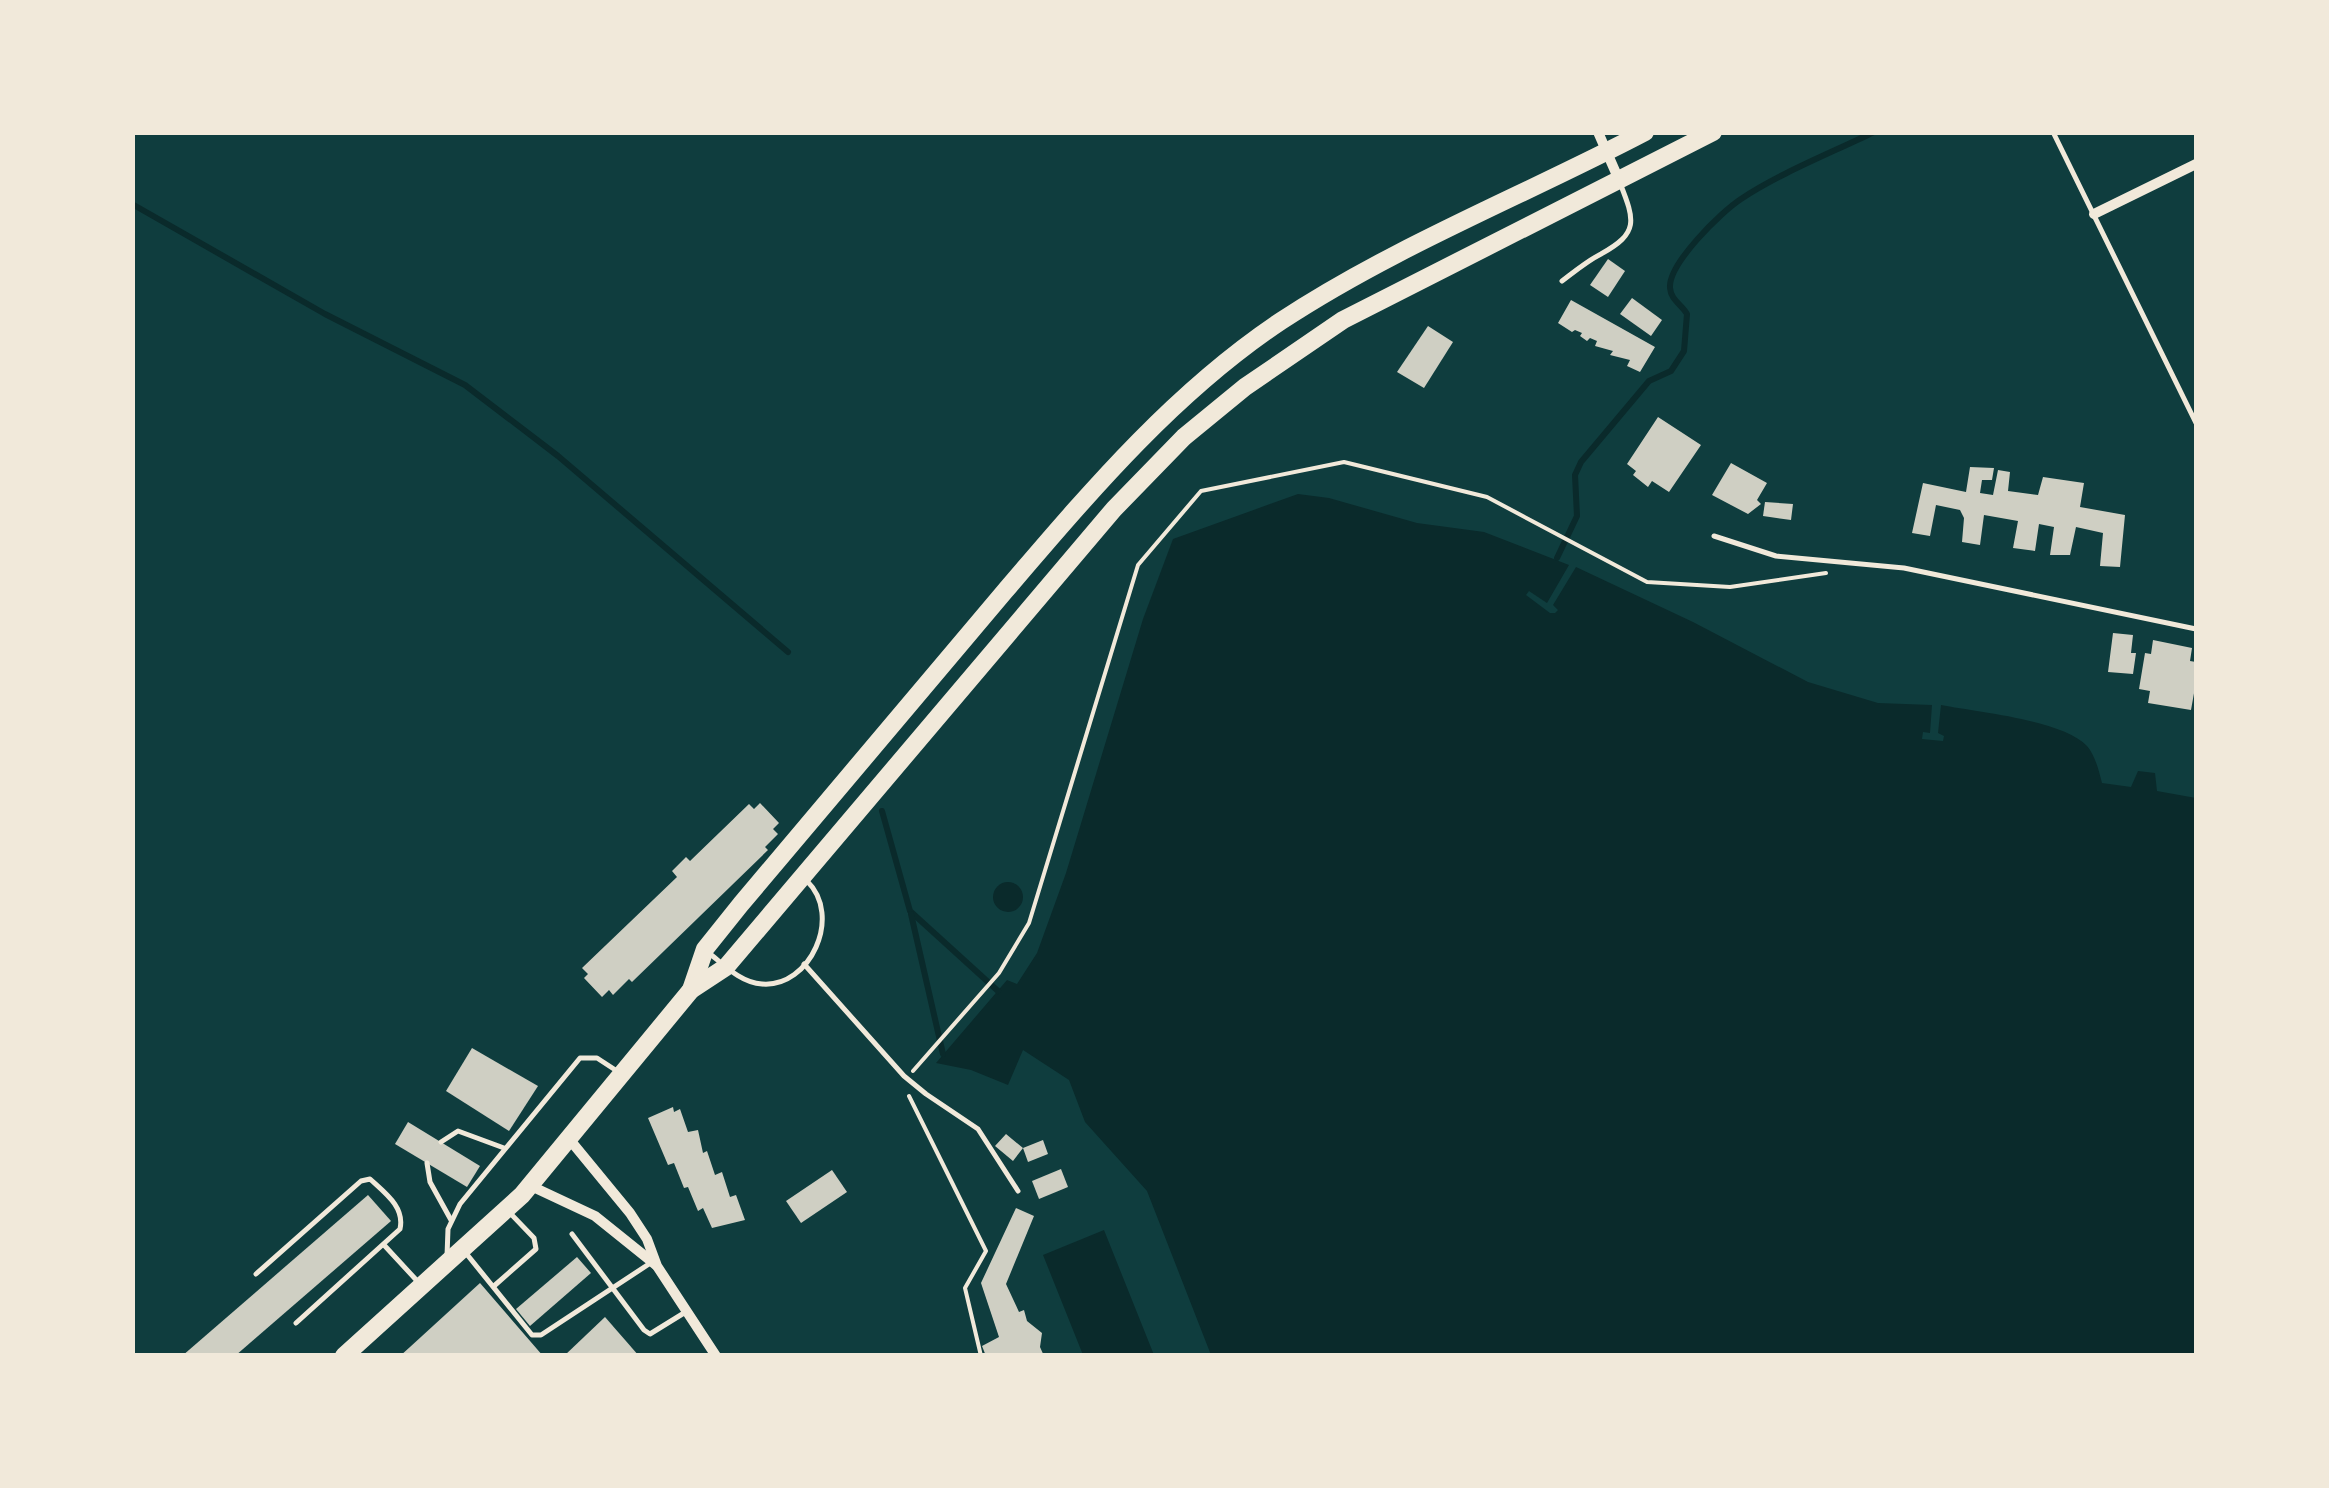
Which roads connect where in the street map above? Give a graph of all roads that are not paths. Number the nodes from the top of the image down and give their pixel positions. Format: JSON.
{"nodes":[{"id":1,"x":1598,"y":132,"type":"edge"},
{"id":2,"x":1645,"y":132,"type":"edge"},
{"id":3,"x":1714,"y":132,"type":"edge"},
{"id":4,"x":2053,"y":132,"type":"edge"},
{"id":5,"x":1608,"y":152,"type":"junction"},
{"id":6,"x":2196,"y":164,"type":"edge"},
{"id":7,"x":1619,"y":180,"type":"junction"},
{"id":8,"x":2094,"y":214,"type":"junction"},
{"id":9,"x":1562,"y":281,"type":"dead end"},
{"id":10,"x":2196,"y":423,"type":"edge"},
{"id":11,"x":1714,"y":536,"type":"dead end"},
{"id":12,"x":2196,"y":629,"type":"edge"},
{"id":13,"x":802,"y":876,"type":"junction"},
{"id":14,"x":705,"y":949,"type":"junction"},
{"id":15,"x":804,"y":964,"type":"junction"},
{"id":16,"x":726,"y":967,"type":"junction"},
{"id":17,"x":692,"y":990,"type":"junction"},
{"id":18,"x":622,"y":1075,"type":"junction"},
{"id":19,"x":570,"y":1140,"type":"junction"},
{"id":20,"x":441,"y":1142,"type":"dead end"},
{"id":21,"x":504,"y":1148,"type":"junction"},
{"id":22,"x":427,"y":1162,"type":"dead end"},
{"id":23,"x":531,"y":1186,"type":"junction"},
{"id":24,"x":1018,"y":1191,"type":"dead end"},
{"id":25,"x":507,"y":1210,"type":"junction"},
{"id":26,"x":450,"y":1220,"type":"junction"},
{"id":27,"x":572,"y":1234,"type":"dead end"},
{"id":28,"x":384,"y":1244,"type":"junction"},
{"id":29,"x":463,"y":1250,"type":"junction"},
{"id":30,"x":655,"y":1263,"type":"junction"},
{"id":31,"x":448,"y":1265,"type":"junction"},
{"id":32,"x":256,"y":1274,"type":"dead end"},
{"id":33,"x":422,"y":1286,"type":"junction"},
{"id":34,"x":494,"y":1286,"type":"junction"},
{"id":35,"x":615,"y":1288,"type":"junction"},
{"id":36,"x":687,"y":1311,"type":"junction"},
{"id":37,"x":296,"y":1323,"type":"dead end"},
{"id":38,"x":344,"y":1356,"type":"edge"},
{"id":39,"x":716,"y":1356,"type":"edge"}],
"edges":[{"from":1,"to":5,"type":"street"},
{"from":2,"to":5,"type":"main road"},
{"from":3,"to":7,"type":"main road"},
{"from":4,"to":8,"type":"lane"},
{"from":5,"to":7,"type":"street"},
{"from":5,"to":14,"type":"main road"},
{"from":6,"to":8,"type":"street"},
{"from":7,"to":9,"type":"lane"},
{"from":7,"to":13,"type":"main road"},
{"from":8,"to":10,"type":"lane"},
{"from":11,"to":12,"type":"lane"},
{"from":13,"to":15,"type":"lane"},
{"from":13,"to":16,"type":"main road"},
{"from":14,"to":16,"type":"lane"},
{"from":14,"to":17,"type":"main road"},
{"from":15,"to":16,"type":"lane"},
{"from":15,"to":24,"type":"lane"},
{"from":16,"to":17,"type":"main road"},
{"from":17,"to":18,"type":"main road"},
{"from":18,"to":19,"type":"main road"},
{"from":18,"to":21,"type":"lane"},
{"from":19,"to":23,"type":"main road"},
{"from":19,"to":30,"type":"street"},
{"from":20,"to":21,"type":"lane"},
{"from":21,"to":26,"type":"lane"},
{"from":22,"to":26,"type":"lane"},
{"from":23,"to":25,"type":"main road"},
{"from":23,"to":30,"type":"street"},
{"from":25,"to":29,"type":"main road"},
{"from":25,"to":34,"type":"lane"},
{"from":26,"to":31,"type":"lane"},
{"from":27,"to":35,"type":"lane"},
{"from":28,"to":32,"type":"lane"},
{"from":28,"to":33,"type":"lane"},
{"from":28,"to":37,"type":"lane"},
{"from":29,"to":31,"type":"main road"},
{"from":29,"to":34,"type":"lane"},
{"from":30,"to":35,"type":"lane"},
{"from":30,"to":36,"type":"street"},
{"from":31,"to":33,"type":"main road"},
{"from":33,"to":38,"type":"main road"},
{"from":34,"to":35,"type":"lane"},
{"from":35,"to":36,"type":"lane"},
{"from":36,"to":39,"type":"street"}]}
